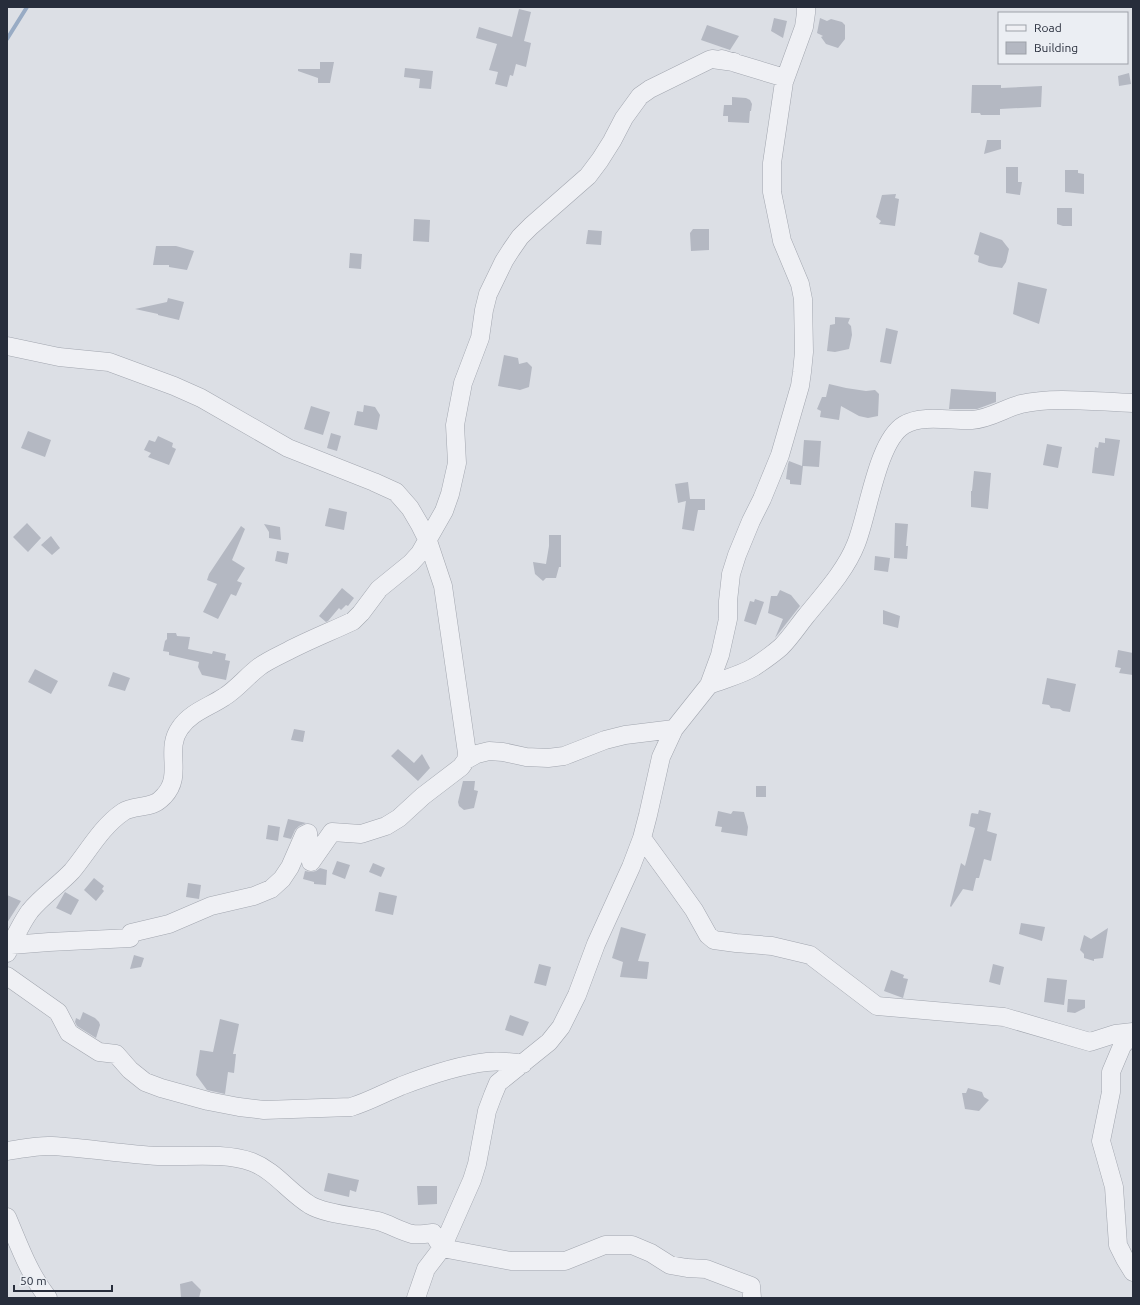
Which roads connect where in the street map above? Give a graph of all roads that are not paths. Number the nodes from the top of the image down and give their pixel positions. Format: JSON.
{"nodes":[{"id":1,"x":806,"y":7,"type":"edge"},
{"id":2,"x":785,"y":78,"type":"junction"},
{"id":3,"x":7,"y":346,"type":"edge"},
{"id":4,"x":1133,"y":403,"type":"edge"},
{"id":5,"x":428,"y":540,"type":"junction"},
{"id":6,"x":709,"y":685,"type":"junction"},
{"id":7,"x":674,"y":729,"type":"junction"},
{"id":8,"x":466,"y":760,"type":"junction"},
{"id":9,"x":642,"y":838,"type":"junction"},
{"id":10,"x":9,"y":949,"type":"edge"},
{"id":11,"x":7,"y":976,"type":"edge"},
{"id":12,"x":1133,"y":1032,"type":"edge"},
{"id":13,"x":523,"y":1064,"type":"junction"},
{"id":14,"x":7,"y":1151,"type":"edge"},
{"id":15,"x":7,"y":1217,"type":"edge"},
{"id":16,"x":442,"y":1248,"type":"junction"},
{"id":17,"x":1133,"y":1272,"type":"edge"},
{"id":18,"x":48,"y":1298,"type":"edge"},
{"id":19,"x":416,"y":1298,"type":"edge"},
{"id":20,"x":752,"y":1298,"type":"edge"}],
"edges":[{"from":1,"to":2,"type":"street"},
{"from":2,"to":5,"type":"street"},
{"from":2,"to":6,"type":"street"},
{"from":3,"to":5,"type":"street"},
{"from":4,"to":6,"type":"street"},
{"from":5,"to":8,"type":"street"},
{"from":5,"to":10,"type":"street"},
{"from":6,"to":7,"type":"street"},
{"from":7,"to":8,"type":"street"},
{"from":7,"to":9,"type":"street"},
{"from":8,"to":10,"type":"street"},
{"from":9,"to":12,"type":"street"},
{"from":9,"to":13,"type":"street"},
{"from":11,"to":13,"type":"street"},
{"from":12,"to":17,"type":"street"},
{"from":13,"to":16,"type":"street"},
{"from":14,"to":16,"type":"street"},
{"from":15,"to":18,"type":"street"},
{"from":16,"to":19,"type":"street"},
{"from":16,"to":20,"type":"street"}]}
